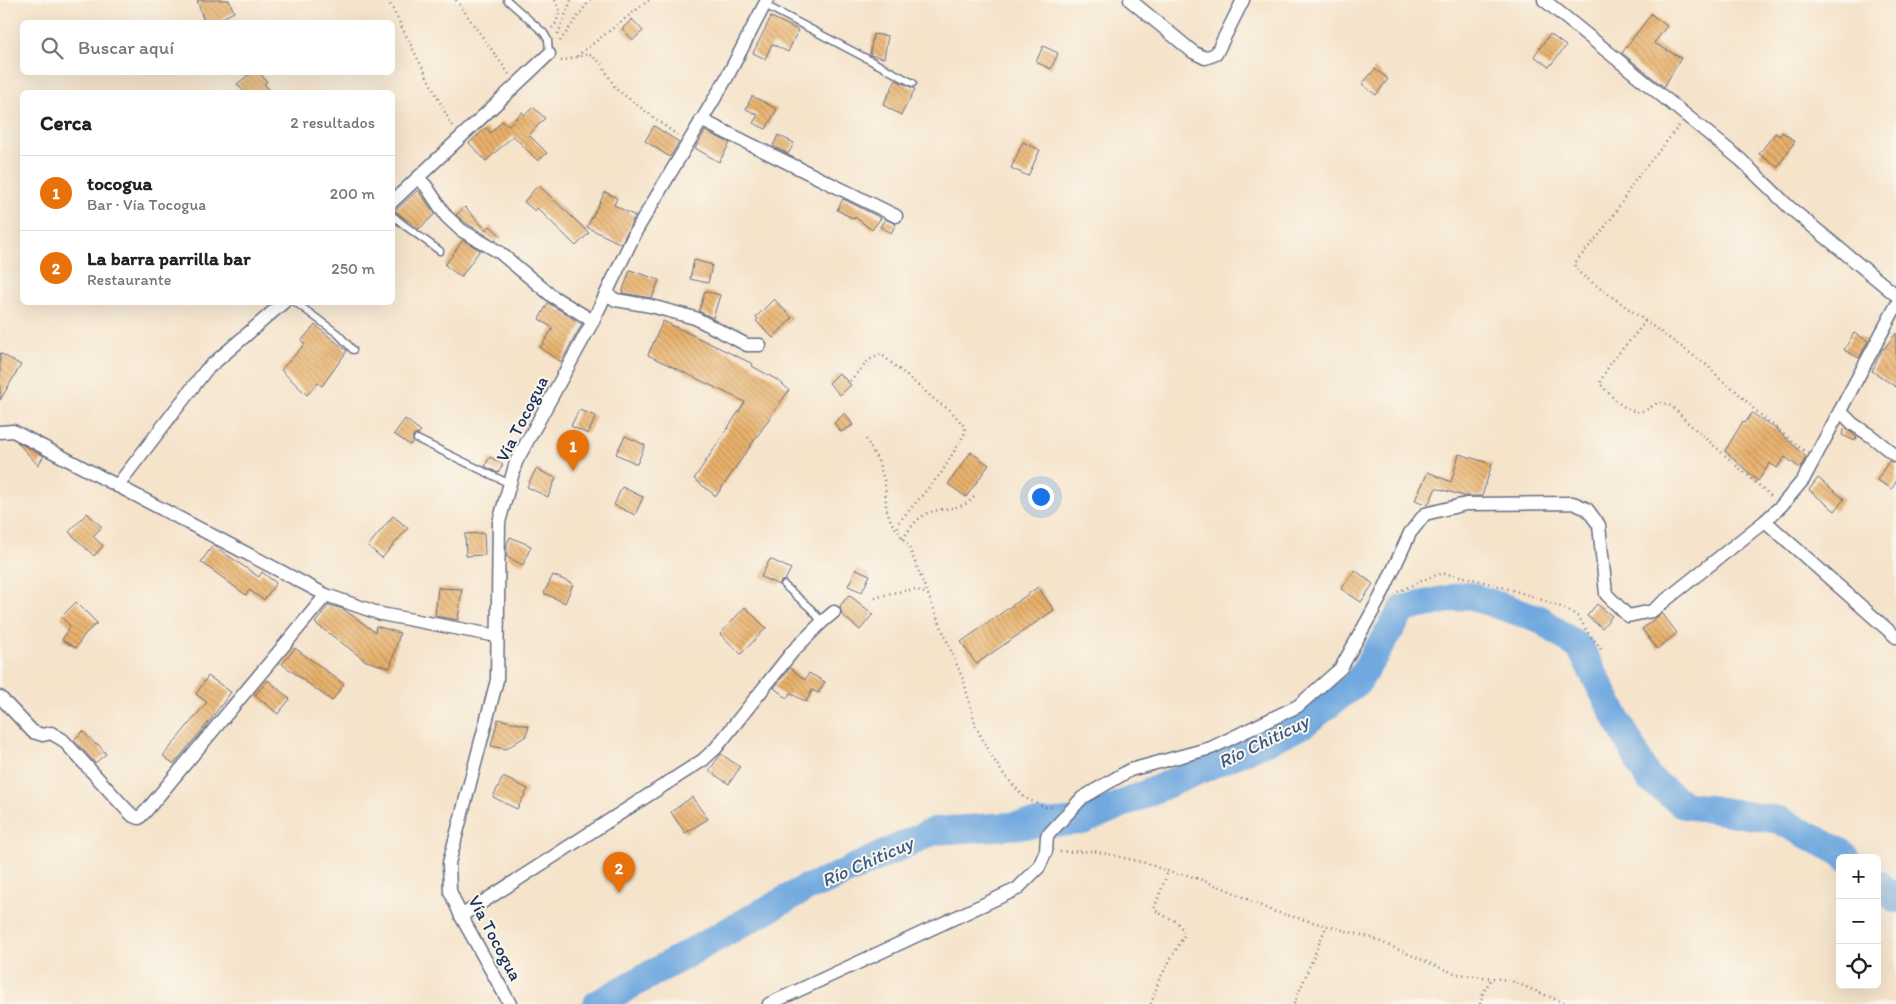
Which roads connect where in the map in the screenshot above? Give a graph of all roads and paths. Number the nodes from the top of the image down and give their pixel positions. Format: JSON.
{"nodes":[{"id":1,"x":388,"y":0,"type":"edge"},
{"id":2,"x":456,"y":0,"type":"edge"},
{"id":3,"x":507,"y":0,"type":"edge"},
{"id":4,"x":555,"y":0,"type":"edge"},
{"id":5,"x":570,"y":0,"type":"edge"},
{"id":6,"x":590,"y":0,"type":"edge"},
{"id":7,"x":649,"y":0,"type":"edge"},
{"id":8,"x":1130,"y":0,"type":"edge"},
{"id":9,"x":1242,"y":0,"type":"edge"},
{"id":10,"x":1544,"y":0,"type":"edge"},
{"id":11,"x":766,"y":2,"type":"edge"},
{"id":12,"x":544,"y":33,"type":"junction"},
{"id":13,"x":550,"y":54,"type":"junction"},
{"id":14,"x":576,"y":57,"type":"junction"},
{"id":15,"x":913,"y":83,"type":"dead end"},
{"id":16,"x":518,"y":84,"type":"junction"},
{"id":17,"x":1687,"y":116,"type":"junction"},
{"id":18,"x":702,"y":120,"type":"junction"},
{"id":19,"x":459,"y":140,"type":"junction"},
{"id":20,"x":688,"y":143,"type":"junction"},
{"id":21,"x":418,"y":178,"type":"junction"},
{"id":22,"x":395,"y":199,"type":"edge"},
{"id":23,"x":896,"y":216,"type":"dead end"},
{"id":24,"x":395,"y":218,"type":"edge"},
{"id":25,"x":440,"y":251,"type":"dead end"},
{"id":26,"x":606,"y":294,"type":"junction"},
{"id":27,"x":1896,"y":296,"type":"edge"},
{"id":28,"x":281,"y":305,"type":"edge"},
{"id":29,"x":299,"y":305,"type":"edge"},
{"id":30,"x":1896,"y":306,"type":"edge"},
{"id":31,"x":1645,"y":321,"type":"junction"},
{"id":32,"x":594,"y":322,"type":"junction"},
{"id":33,"x":760,"y":345,"type":"dead end"},
{"id":34,"x":353,"y":350,"type":"dead end"},
{"id":35,"x":850,"y":381,"type":"dead end"},
{"id":36,"x":1840,"y":411,"type":"junction"},
{"id":37,"x":0,"y":432,"type":"edge"},
{"id":38,"x":417,"y":439,"type":"dead end"},
{"id":39,"x":866,"y":439,"type":"dead end"},
{"id":40,"x":1896,"y":456,"type":"edge"},
{"id":41,"x":1813,"y":461,"type":"junction"},
{"id":42,"x":510,"y":484,"type":"junction"},
{"id":43,"x":117,"y":486,"type":"junction"},
{"id":44,"x":974,"y":497,"type":"dead end"},
{"id":45,"x":1782,"y":505,"type":"junction"},
{"id":46,"x":1765,"y":521,"type":"junction"},
{"id":47,"x":897,"y":531,"type":"junction"},
{"id":48,"x":903,"y":539,"type":"junction"},
{"id":49,"x":784,"y":585,"type":"dead end"},
{"id":50,"x":326,"y":595,"type":"junction"},
{"id":51,"x":928,"y":595,"type":"junction"},
{"id":52,"x":876,"y":598,"type":"dead end"},
{"id":53,"x":1380,"y":598,"type":"junction"},
{"id":54,"x":834,"y":612,"type":"dead end"},
{"id":55,"x":822,"y":622,"type":"junction"},
{"id":56,"x":497,"y":636,"type":"junction"},
{"id":57,"x":1896,"y":637,"type":"edge"},
{"id":58,"x":1601,"y":649,"type":"dead end"},
{"id":59,"x":0,"y":697,"type":"edge"},
{"id":60,"x":1058,"y":807,"type":"dead end"},
{"id":61,"x":1046,"y":851,"type":"junction"},
{"id":62,"x":1168,"y":871,"type":"junction"},
{"id":63,"x":461,"y":916,"type":"junction"},
{"id":64,"x":1326,"y":927,"type":"junction"},
{"id":65,"x":1491,"y":978,"type":"junction"},
{"id":66,"x":510,"y":1004,"type":"edge"},
{"id":67,"x":769,"y":1004,"type":"edge"},
{"id":68,"x":1152,"y":1004,"type":"edge"},
{"id":69,"x":1294,"y":1004,"type":"edge"},
{"id":70,"x":1480,"y":1004,"type":"edge"},
{"id":71,"x":1567,"y":1004,"type":"edge"}],
"edges":[{"from":1,"to":19,"type":"path"},
{"from":2,"to":16,"type":"path"},
{"from":3,"to":12,"type":"lane"},
{"from":4,"to":12,"type":"path"},
{"from":5,"to":13,"type":"path"},
{"from":6,"to":13,"type":"path"},
{"from":7,"to":14,"type":"path"},
{"from":8,"to":9,"type":"street"},
{"from":10,"to":17,"type":"street"},
{"from":11,"to":15,"type":"lane"},
{"from":11,"to":18,"type":"street","name":"Vía Tocogua"},
{"from":12,"to":13,"type":"lane"},
{"from":13,"to":14,"type":"path"},
{"from":13,"to":16,"type":"street"},
{"from":14,"to":20,"type":"path"},
{"from":16,"to":19,"type":"street"},
{"from":17,"to":27,"type":"street"},
{"from":17,"to":31,"type":"path"},
{"from":18,"to":20,"type":"street","name":"Vía Tocogua"},
{"from":18,"to":23,"type":"street"},
{"from":19,"to":21,"type":"street"},
{"from":20,"to":26,"type":"street","name":"Vía Tocogua"},
{"from":21,"to":22,"type":"street"},
{"from":21,"to":32,"type":"street"},
{"from":24,"to":25,"type":"lane"},
{"from":26,"to":32,"type":"street","name":"Vía Tocogua"},
{"from":26,"to":33,"type":"street"},
{"from":28,"to":43,"type":"street"},
{"from":29,"to":34,"type":"lane"},
{"from":30,"to":36,"type":"street"},
{"from":31,"to":41,"type":"path"},
{"from":31,"to":45,"type":"path"},
{"from":32,"to":42,"type":"street","name":"Vía Tocogua"},
{"from":35,"to":47,"type":"path"},
{"from":36,"to":40,"type":"street"},
{"from":36,"to":41,"type":"street"},
{"from":37,"to":43,"type":"street"},
{"from":38,"to":42,"type":"lane"},
{"from":39,"to":47,"type":"path"},
{"from":41,"to":45,"type":"street"},
{"from":42,"to":56,"type":"street","name":"Vía Tocogua"},
{"from":43,"to":50,"type":"street"},
{"from":44,"to":48,"type":"path"},
{"from":45,"to":46,"type":"street"},
{"from":46,"to":53,"type":"street"},
{"from":46,"to":57,"type":"street"},
{"from":47,"to":48,"type":"path"},
{"from":48,"to":51,"type":"path"},
{"from":49,"to":55,"type":"lane"},
{"from":50,"to":56,"type":"street"},
{"from":50,"to":59,"type":"street"},
{"from":51,"to":52,"type":"path"},
{"from":51,"to":60,"type":"path"},
{"from":53,"to":58,"type":"path"},
{"from":53,"to":61,"type":"street"},
{"from":54,"to":55,"type":"street"},
{"from":55,"to":63,"type":"street"},
{"from":56,"to":63,"type":"street","name":"Vía Tocogua"},
{"from":61,"to":62,"type":"path"},
{"from":61,"to":67,"type":"street"},
{"from":62,"to":64,"type":"path"},
{"from":62,"to":68,"type":"path"},
{"from":63,"to":66,"type":"street","name":"Vía Tocogua"},
{"from":64,"to":65,"type":"path"},
{"from":64,"to":69,"type":"path"},
{"from":65,"to":70,"type":"path"},
{"from":65,"to":71,"type":"path"}]}
